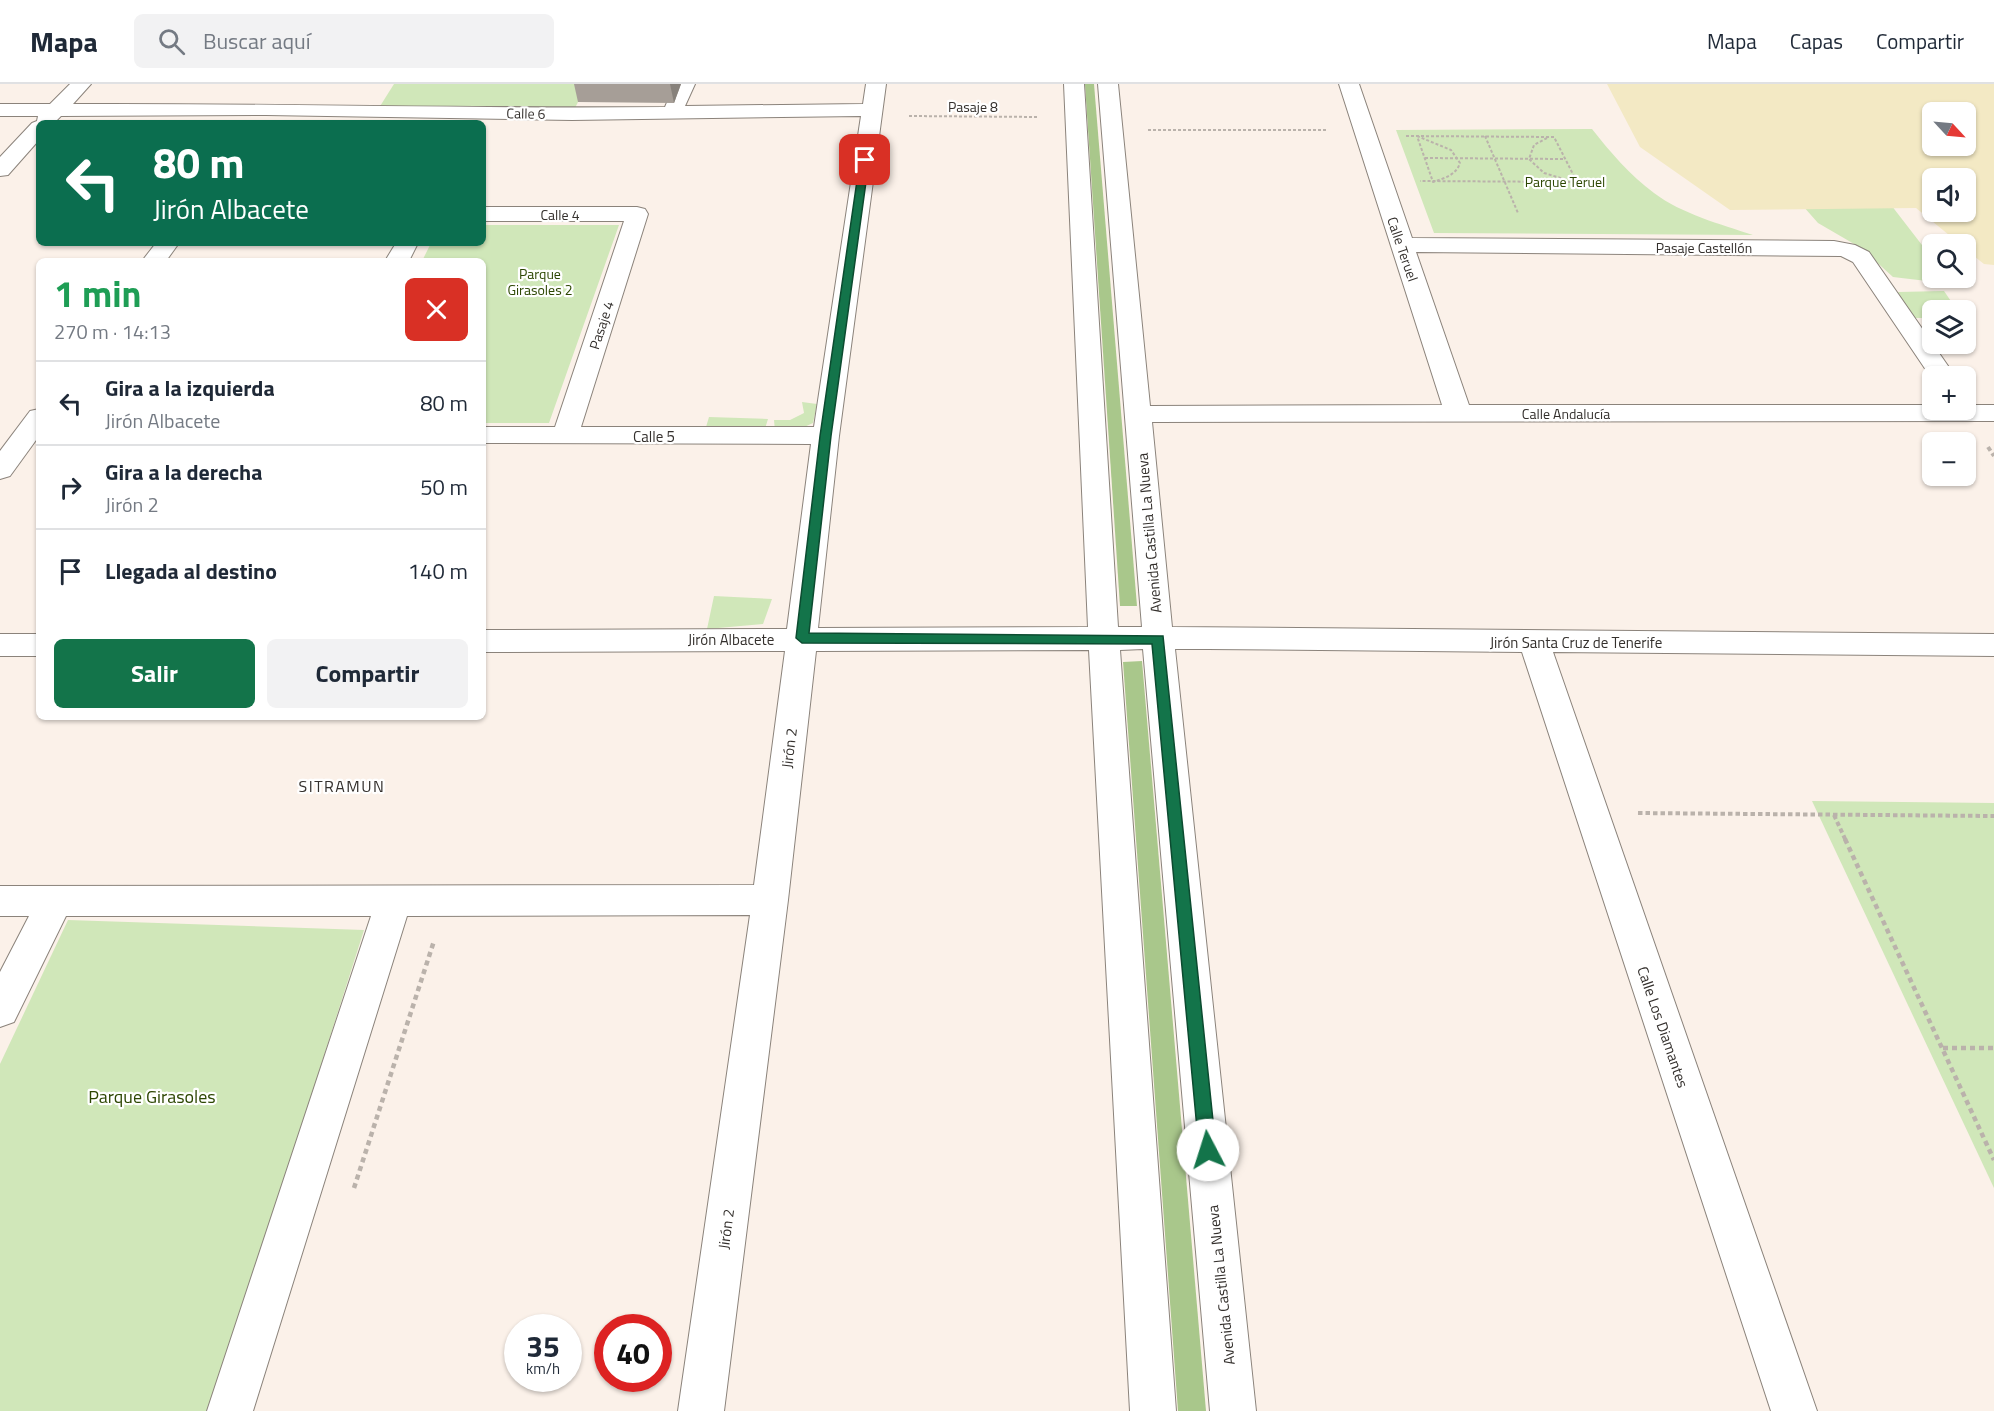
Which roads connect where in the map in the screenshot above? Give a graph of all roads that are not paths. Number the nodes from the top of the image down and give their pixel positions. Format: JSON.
{"nodes":[{"id":1,"x":81,"y":84,"type":"edge"},
{"id":2,"x":685,"y":84,"type":"edge"},
{"id":3,"x":1074,"y":84,"type":"edge"},
{"id":4,"x":1108,"y":84,"type":"edge"},
{"id":5,"x":1348,"y":84,"type":"edge"},
{"id":6,"x":203,"y":93,"type":"dead end"},
{"id":7,"x":873,"y":103,"type":"edge"},
{"id":8,"x":0,"y":110,"type":"edge"},
{"id":9,"x":190,"y":110,"type":"junction"},
{"id":10,"x":672,"y":114,"type":"junction"},
{"id":11,"x":261,"y":116,"type":"edge"},
{"id":12,"x":49,"y":117,"type":"edge"},
{"id":13,"x":36,"y":130,"type":"edge"},
{"id":14,"x":0,"y":170,"type":"edge"},
{"id":15,"x":486,"y":214,"type":"edge"},
{"id":16,"x":637,"y":214,"type":"joint"},
{"id":17,"x":1401,"y":245,"type":"junction"},
{"id":18,"x":166,"y":246,"type":"edge"},
{"id":19,"x":156,"y":258,"type":"edge"},
{"id":20,"x":1936,"y":366,"type":"edge"},
{"id":21,"x":1922,"y":411,"type":"edge"},
{"id":22,"x":1976,"y":412,"type":"edge"},
{"id":23,"x":1458,"y":413,"type":"junction"},
{"id":24,"x":1994,"y":413,"type":"edge"},
{"id":25,"x":1138,"y":414,"type":"junction"},
{"id":26,"x":35,"y":428,"type":"edge"},
{"id":27,"x":486,"y":435,"type":"edge"},
{"id":28,"x":565,"y":436,"type":"junction"},
{"id":29,"x":826,"y":436,"type":"junction"},
{"id":30,"x":0,"y":470,"type":"edge"},
{"id":31,"x":802,"y":638,"type":"junction"},
{"id":32,"x":1104,"y":639,"type":"junction"},
{"id":33,"x":1158,"y":639,"type":"junction"},
{"id":34,"x":486,"y":641,"type":"edge"},
{"id":35,"x":1534,"y":642,"type":"junction"},
{"id":36,"x":0,"y":645,"type":"edge"},
{"id":37,"x":36,"y":645,"type":"edge"},
{"id":38,"x":1994,"y":645,"type":"edge"},
{"id":39,"x":770,"y":900,"type":"junction"},
{"id":40,"x":0,"y":901,"type":"edge"},
{"id":41,"x":55,"y":901,"type":"junction"},
{"id":42,"x":394,"y":901,"type":"junction"},
{"id":43,"x":0,"y":1010,"type":"edge"},
{"id":44,"x":230,"y":1411,"type":"edge"},
{"id":45,"x":701,"y":1411,"type":"edge"},
{"id":46,"x":1153,"y":1411,"type":"edge"},
{"id":47,"x":1233,"y":1411,"type":"edge"},
{"id":48,"x":1794,"y":1411,"type":"edge"}],
"edges":[{"from":1,"to":12,"type":"street"},
{"from":2,"to":10,"type":"street"},
{"from":3,"to":32,"type":"street"},
{"from":4,"to":25,"type":"street","name":"Avenida Castilla La Nueva"},
{"from":5,"to":17,"type":"street","name":"Calle Teruel"},
{"from":6,"to":9,"type":"street"},
{"from":7,"to":10,"type":"street","name":"Calle 6"},
{"from":7,"to":29,"type":"street","name":"Jirón 2"},
{"from":8,"to":12,"type":"street","name":"Calle 6"},
{"from":9,"to":11,"type":"street","name":"Calle 6"},
{"from":9,"to":12,"type":"street","name":"Calle 6"},
{"from":10,"to":11,"type":"street","name":"Calle 6"},
{"from":13,"to":14,"type":"street"},
{"from":15,"to":16,"type":"street","name":"Calle 4"},
{"from":16,"to":28,"type":"street","name":"Pasaje 4"},
{"from":17,"to":20,"type":"street","name":"Pasaje Castellón"},
{"from":17,"to":23,"type":"street","name":"Calle Teruel"},
{"from":18,"to":19,"type":"street"},
{"from":21,"to":23,"type":"street","name":"Calle Andalucía"},
{"from":22,"to":24,"type":"street","name":"Calle Andalucía"},
{"from":23,"to":25,"type":"street","name":"Calle Andalucía"},
{"from":25,"to":33,"type":"street","name":"Avenida Castilla La Nueva"},
{"from":26,"to":30,"type":"street"},
{"from":27,"to":28,"type":"street","name":"Calle 5"},
{"from":28,"to":29,"type":"street","name":"Calle 5"},
{"from":29,"to":31,"type":"street","name":"Jirón 2"},
{"from":31,"to":32,"type":"street","name":"Jirón Albacete"},
{"from":31,"to":34,"type":"street","name":"Jirón Albacete"},
{"from":31,"to":39,"type":"street","name":"Jirón 2"},
{"from":32,"to":33,"type":"street","name":"Jirón Albacete"},
{"from":32,"to":46,"type":"street"},
{"from":33,"to":35,"type":"street","name":"Jirón Santa Cruz de Tenerife"},
{"from":33,"to":47,"type":"street","name":"Avenida Castilla La Nueva"},
{"from":35,"to":38,"type":"street","name":"Jirón Santa Cruz de Tenerife"},
{"from":35,"to":48,"type":"street","name":"Calle Los Diamantes"},
{"from":36,"to":37,"type":"street"},
{"from":39,"to":42,"type":"street"},
{"from":39,"to":45,"type":"street","name":"Jirón 2"},
{"from":40,"to":41,"type":"street"},
{"from":41,"to":42,"type":"street"},
{"from":41,"to":43,"type":"street"},
{"from":42,"to":44,"type":"street"}]}
